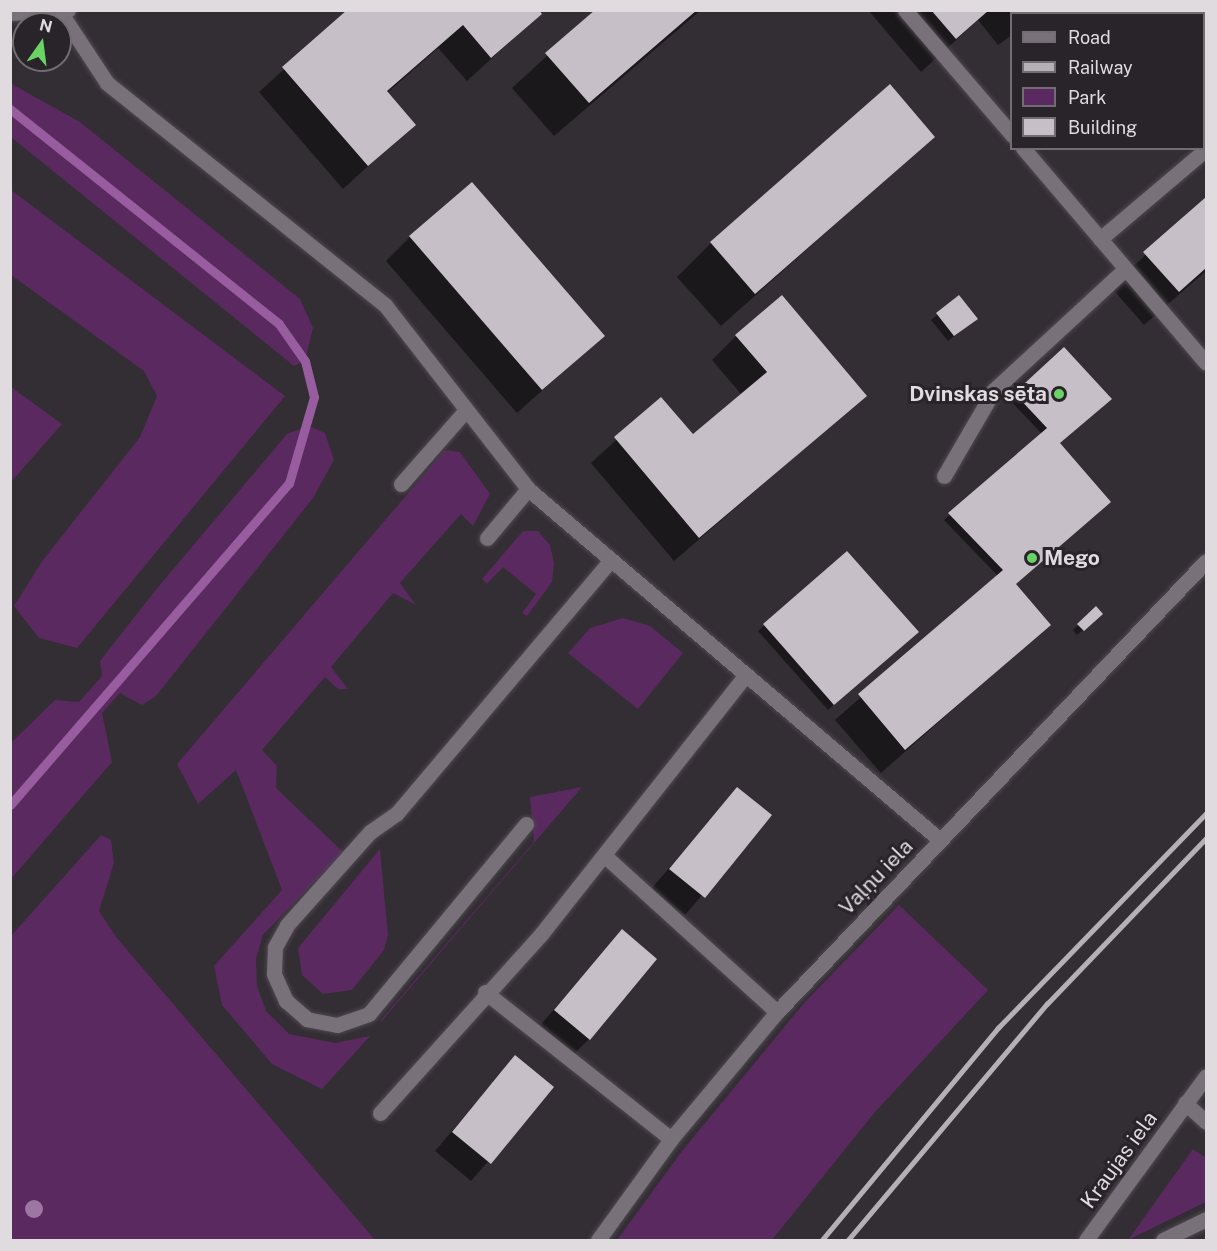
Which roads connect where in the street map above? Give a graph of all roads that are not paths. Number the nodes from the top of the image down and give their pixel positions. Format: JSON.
{"nodes":[{"id":1,"x":905,"y":10,"type":"edge"},
{"id":2,"x":62,"y":11,"type":"edge"},
{"id":3,"x":10,"y":13,"type":"edge"},
{"id":4,"x":1010,"y":134,"type":"edge"},
{"id":5,"x":1025,"y":150,"type":"edge"},
{"id":6,"x":1205,"y":150,"type":"edge"},
{"id":7,"x":1100,"y":239,"type":"junction"},
{"id":8,"x":1125,"y":268,"type":"junction"},
{"id":9,"x":1206,"y":363,"type":"edge"},
{"id":10,"x":466,"y":410,"type":"junction"},
{"id":11,"x":944,"y":476,"type":"dead end"},
{"id":12,"x":401,"y":484,"type":"dead end"},
{"id":13,"x":528,"y":489,"type":"junction"},
{"id":14,"x":487,"y":538,"type":"dead end"},
{"id":15,"x":610,"y":561,"type":"junction"},
{"id":16,"x":1206,"y":561,"type":"edge"},
{"id":17,"x":746,"y":675,"type":"junction"},
{"id":18,"x":526,"y":824,"type":"dead end"},
{"id":19,"x":940,"y":840,"type":"junction"},
{"id":20,"x":605,"y":856,"type":"junction"},
{"id":21,"x":485,"y":992,"type":"junction"},
{"id":22,"x":777,"y":1012,"type":"junction"},
{"id":23,"x":1206,"y":1076,"type":"edge"},
{"id":24,"x":1185,"y":1103,"type":"junction"},
{"id":25,"x":380,"y":1113,"type":"dead end"},
{"id":26,"x":1206,"y":1122,"type":"edge"},
{"id":27,"x":671,"y":1139,"type":"junction"},
{"id":28,"x":1206,"y":1219,"type":"edge"},
{"id":29,"x":598,"y":1240,"type":"edge"},
{"id":30,"x":1086,"y":1240,"type":"edge"},
{"id":31,"x":1163,"y":1240,"type":"edge"}],
"edges":[{"from":1,"to":4,"type":"street"},
{"from":2,"to":3,"type":"street"},
{"from":2,"to":10,"type":"street"},
{"from":5,"to":7,"type":"street"},
{"from":6,"to":7,"type":"street"},
{"from":7,"to":8,"type":"street"},
{"from":8,"to":9,"type":"street"},
{"from":8,"to":11,"type":"street"},
{"from":10,"to":12,"type":"street"},
{"from":10,"to":13,"type":"street"},
{"from":13,"to":14,"type":"street"},
{"from":13,"to":15,"type":"street"},
{"from":15,"to":17,"type":"street"},
{"from":15,"to":18,"type":"street"},
{"from":16,"to":19,"type":"street","name":"Vaļņu iela"},
{"from":17,"to":19,"type":"street"},
{"from":17,"to":20,"type":"street"},
{"from":19,"to":22,"type":"street","name":"Vaļņu iela"},
{"from":20,"to":21,"type":"street"},
{"from":20,"to":22,"type":"street"},
{"from":21,"to":25,"type":"street"},
{"from":21,"to":27,"type":"street"},
{"from":22,"to":27,"type":"street","name":"Vaļņu iela"},
{"from":23,"to":24,"type":"street","name":"Kraujas iela"},
{"from":24,"to":26,"type":"street"},
{"from":24,"to":30,"type":"street","name":"Kraujas iela"},
{"from":27,"to":29,"type":"street","name":"Vaļņu iela"},
{"from":28,"to":31,"type":"street"}]}
